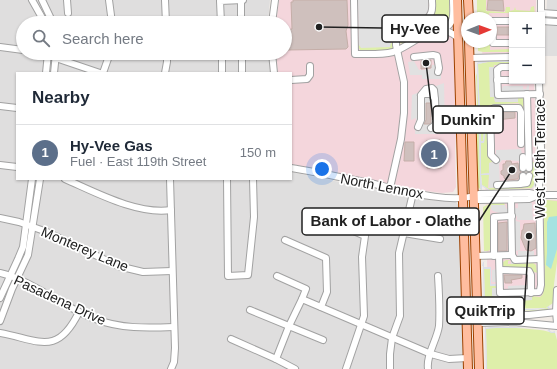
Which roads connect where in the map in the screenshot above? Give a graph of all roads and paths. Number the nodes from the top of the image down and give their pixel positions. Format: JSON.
{"nodes":[{"id":1,"x":33,"y":0,"type":"edge"},
{"id":2,"x":42,"y":0,"type":"edge"},
{"id":3,"x":67,"y":0,"type":"edge"},
{"id":4,"x":109,"y":0,"type":"edge"},
{"id":5,"x":165,"y":0,"type":"edge"},
{"id":6,"x":242,"y":0,"type":"edge"},
{"id":7,"x":274,"y":0,"type":"edge"},
{"id":8,"x":354,"y":0,"type":"edge"},
{"id":9,"x":432,"y":0,"type":"edge"},
{"id":10,"x":453,"y":0,"type":"edge"},
{"id":11,"x":457,"y":0,"type":"edge"},
{"id":12,"x":468,"y":0,"type":"edge"},
{"id":13,"x":541,"y":0,"type":"edge"},
{"id":14,"x":469,"y":12,"type":"edge"},
{"id":15,"x":541,"y":12,"type":"edge"},
{"id":16,"x":68,"y":13,"type":"dead end"},
{"id":17,"x":545,"y":14,"type":"edge"},
{"id":18,"x":557,"y":14,"type":"edge"},
{"id":19,"x":41,"y":16,"type":"edge"},
{"id":20,"x":50,"y":16,"type":"edge"},
{"id":21,"x":111,"y":16,"type":"edge"},
{"id":22,"x":166,"y":16,"type":"edge"},
{"id":23,"x":221,"y":16,"type":"edge"},
{"id":24,"x":241,"y":16,"type":"edge"},
{"id":25,"x":273,"y":16,"type":"edge"},
{"id":26,"x":497,"y":21,"type":"edge"},
{"id":27,"x":509,"y":21,"type":"edge"},
{"id":28,"x":545,"y":21,"type":"edge"},
{"id":29,"x":557,"y":22,"type":"edge"},
{"id":30,"x":509,"y":24,"type":"edge"},
{"id":31,"x":497,"y":25,"type":"edge"},
{"id":32,"x":443,"y":30,"type":"junction"},
{"id":33,"x":458,"y":38,"type":"junction"},
{"id":34,"x":497,"y":39,"type":"edge"},
{"id":35,"x":509,"y":39,"type":"edge"},
{"id":36,"x":497,"y":43,"type":"edge"},
{"id":37,"x":509,"y":43,"type":"edge"},
{"id":38,"x":0,"y":47,"type":"edge"},
{"id":39,"x":469,"y":48,"type":"edge"},
{"id":40,"x":16,"y":49,"type":"edge"},
{"id":41,"x":397,"y":50,"type":"junction"},
{"id":42,"x":414,"y":57,"type":"dead end"},
{"id":43,"x":509,"y":57,"type":"edge"},
{"id":44,"x":470,"y":58,"type":"junction"},
{"id":45,"x":47,"y":60,"type":"edge"},
{"id":46,"x":55,"y":60,"type":"edge"},
{"id":47,"x":68,"y":60,"type":"edge"},
{"id":48,"x":108,"y":60,"type":"edge"},
{"id":49,"x":167,"y":60,"type":"edge"},
{"id":50,"x":222,"y":60,"type":"edge"},
{"id":51,"x":242,"y":60,"type":"edge"},
{"id":52,"x":273,"y":60,"type":"edge"},
{"id":53,"x":310,"y":66,"type":"dead end"},
{"id":54,"x":509,"y":67,"type":"edge"},
{"id":55,"x":46,"y":72,"type":"edge"},
{"id":56,"x":54,"y":72,"type":"edge"},
{"id":57,"x":98,"y":72,"type":"edge"},
{"id":58,"x":103,"y":72,"type":"edge"},
{"id":59,"x":165,"y":72,"type":"edge"},
{"id":60,"x":222,"y":72,"type":"edge"},
{"id":61,"x":242,"y":72,"type":"edge"},
{"id":62,"x":274,"y":72,"type":"edge"},
{"id":63,"x":438,"y":72,"type":"dead end"},
{"id":64,"x":292,"y":80,"type":"edge"},
{"id":65,"x":498,"y":80,"type":"junction"},
{"id":66,"x":509,"y":80,"type":"edge"},
{"id":67,"x":540,"y":84,"type":"edge"},
{"id":68,"x":527,"y":94,"type":"junction"},
{"id":69,"x":540,"y":94,"type":"junction"},
{"id":70,"x":0,"y":106,"type":"edge"},
{"id":71,"x":16,"y":108,"type":"edge"},
{"id":72,"x":418,"y":127,"type":"dead end"},
{"id":73,"x":431,"y":128,"type":"dead end"},
{"id":74,"x":521,"y":144,"type":"dead end"},
{"id":75,"x":496,"y":160,"type":"dead end"},
{"id":76,"x":0,"y":165,"type":"edge"},
{"id":77,"x":16,"y":167,"type":"edge"},
{"id":78,"x":292,"y":168,"type":"edge"},
{"id":79,"x":526,"y":168,"type":"tunnel mouth"},
{"id":80,"x":526,"y":176,"type":"dead end"},
{"id":81,"x":32,"y":180,"type":"edge"},
{"id":82,"x":40,"y":180,"type":"edge"},
{"id":83,"x":67,"y":180,"type":"edge"},
{"id":84,"x":170,"y":180,"type":"edge"},
{"id":85,"x":227,"y":180,"type":"edge"},
{"id":86,"x":253,"y":180,"type":"edge"},
{"id":87,"x":496,"y":185,"type":"dead end"},
{"id":88,"x":390,"y":188,"type":"junction"},
{"id":89,"x":413,"y":193,"type":"junction"},
{"id":90,"x":539,"y":195,"type":"junction"},
{"id":91,"x":557,"y":195,"type":"edge"},
{"id":92,"x":462,"y":197,"type":"junction"},
{"id":93,"x":473,"y":197,"type":"junction"},
{"id":94,"x":511,"y":199,"type":"junction"},
{"id":95,"x":171,"y":210,"type":"junction"},
{"id":96,"x":315,"y":214,"type":"dead end"},
{"id":97,"x":512,"y":216,"type":"junction"},
{"id":98,"x":0,"y":218,"type":"edge"},
{"id":99,"x":26,"y":224,"type":"junction"},
{"id":100,"x":33,"y":227,"type":"junction"},
{"id":101,"x":404,"y":233,"type":"junction"},
{"id":102,"x":440,"y":239,"type":"dead end"},
{"id":103,"x":285,"y":240,"type":"dead end"},
{"id":104,"x":475,"y":256,"type":"junction"},
{"id":105,"x":497,"y":256,"type":"junction"},
{"id":106,"x":512,"y":256,"type":"junction"},
{"id":107,"x":540,"y":259,"type":"junction"},
{"id":108,"x":500,"y":270,"type":"junction"},
{"id":109,"x":172,"y":271,"type":"junction"},
{"id":110,"x":0,"y":273,"type":"edge"},
{"id":111,"x":277,"y":276,"type":"dead end"},
{"id":112,"x":438,"y":276,"type":"dead end"},
{"id":113,"x":14,"y":277,"type":"junction"},
{"id":114,"x":557,"y":290,"type":"edge"},
{"id":115,"x":531,"y":293,"type":"junction"},
{"id":116,"x":0,"y":298,"type":"edge"},
{"id":117,"x":302,"y":299,"type":"junction"},
{"id":118,"x":321,"y":307,"type":"junction"},
{"id":119,"x":250,"y":310,"type":"dead end"},
{"id":120,"x":79,"y":312,"type":"junction"},
{"id":121,"x":556,"y":312,"type":"edge"},
{"id":122,"x":477,"y":319,"type":"junction"},
{"id":123,"x":0,"y":322,"type":"edge"},
{"id":124,"x":557,"y":324,"type":"edge"},
{"id":125,"x":362,"y":325,"type":"junction"},
{"id":126,"x":289,"y":326,"type":"junction"},
{"id":127,"x":174,"y":327,"type":"junction"},
{"id":128,"x":0,"y":333,"type":"edge"},
{"id":129,"x":392,"y":338,"type":"junction"},
{"id":130,"x":231,"y":339,"type":"dead end"},
{"id":131,"x":323,"y":340,"type":"dead end"},
{"id":132,"x":431,"y":354,"type":"junction"},
{"id":133,"x":467,"y":358,"type":"junction"},
{"id":134,"x":276,"y":359,"type":"junction"},
{"id":135,"x":171,"y":369,"type":"edge"},
{"id":136,"x":295,"y":369,"type":"edge"},
{"id":137,"x":346,"y":369,"type":"edge"},
{"id":138,"x":390,"y":369,"type":"edge"},
{"id":139,"x":428,"y":369,"type":"edge"},
{"id":140,"x":468,"y":369,"type":"edge"},
{"id":141,"x":479,"y":369,"type":"edge"}],
"edges":[{"from":1,"to":19,"type":"street"},
{"from":2,"to":20,"type":"street"},
{"from":3,"to":16,"type":"street"},
{"from":4,"to":21,"type":"street"},
{"from":5,"to":22,"type":"street"},
{"from":6,"to":23,"type":"street"},
{"from":6,"to":24,"type":"street"},
{"from":7,"to":25,"type":"street"},
{"from":8,"to":41,"type":"street"},
{"from":9,"to":41,"type":"street"},
{"from":10,"to":32,"type":"street"},
{"from":11,"to":33,"type":"main road"},
{"from":12,"to":14,"type":"main road"},
{"from":13,"to":15,"type":"street"},
{"from":17,"to":18,"type":"street"},
{"from":26,"to":27,"type":"street"},
{"from":28,"to":29,"type":"street"},
{"from":30,"to":31,"type":"street"},
{"from":32,"to":33,"type":"street"},
{"from":32,"to":41,"type":"street"},
{"from":33,"to":92,"type":"main road"},
{"from":34,"to":35,"type":"street"},
{"from":36,"to":37,"type":"street"},
{"from":38,"to":40,"type":"street"},
{"from":39,"to":44,"type":"main road"},
{"from":41,"to":88,"type":"street"},
{"from":42,"to":63,"type":"street"},
{"from":43,"to":44,"type":"street"},
{"from":44,"to":93,"type":"main road"},
{"from":45,"to":55,"type":"street"},
{"from":46,"to":56,"type":"street"},
{"from":47,"to":57,"type":"street"},
{"from":48,"to":58,"type":"street"},
{"from":49,"to":59,"type":"street"},
{"from":50,"to":60,"type":"street"},
{"from":51,"to":61,"type":"street"},
{"from":52,"to":62,"type":"street"},
{"from":53,"to":64,"type":"street"},
{"from":54,"to":65,"type":"street"},
{"from":65,"to":66,"type":"street"},
{"from":65,"to":68,"type":"street"},
{"from":67,"to":69,"type":"street","name":"West 118th Terrace"},
{"from":68,"to":69,"type":"street"},
{"from":68,"to":79,"type":"street"},
{"from":69,"to":90,"type":"street","name":"West 118th Terrace"},
{"from":70,"to":71,"type":"street"},
{"from":72,"to":73,"type":"street"},
{"from":74,"to":75,"type":"street"},
{"from":76,"to":77,"type":"street"},
{"from":78,"to":88,"type":"street","name":"North Lennox"},
{"from":80,"to":87,"type":"street"},
{"from":81,"to":99,"type":"street"},
{"from":82,"to":100,"type":"street"},
{"from":83,"to":95,"type":"street"},
{"from":84,"to":95,"type":"street"},
{"from":85,"to":86,"type":"street"},
{"from":88,"to":89,"type":"street","name":"North Lennox"},
{"from":89,"to":92,"type":"street","name":"North Lennox"},
{"from":89,"to":101,"type":"street"},
{"from":90,"to":91,"type":"street"},
{"from":90,"to":93,"type":"street"},
{"from":90,"to":94,"type":"street"},
{"from":90,"to":107,"type":"street","name":"West 118th Terrace"},
{"from":92,"to":93,"type":"street","name":"North Lennox"},
{"from":92,"to":133,"type":"main road"},
{"from":93,"to":94,"type":"street"},
{"from":93,"to":104,"type":"main road"},
{"from":94,"to":97,"type":"street"},
{"from":95,"to":109,"type":"street"},
{"from":96,"to":125,"type":"street"},
{"from":97,"to":105,"type":"street"},
{"from":97,"to":106,"type":"street"},
{"from":98,"to":99,"type":"street","name":"Monterey Lane"},
{"from":99,"to":100,"type":"street","name":"Monterey Lane"},
{"from":99,"to":113,"type":"street"},
{"from":100,"to":109,"type":"street","name":"Monterey Lane"},
{"from":100,"to":113,"type":"street"},
{"from":101,"to":102,"type":"street"},
{"from":101,"to":129,"type":"street"},
{"from":103,"to":118,"type":"street"},
{"from":104,"to":105,"type":"street"},
{"from":104,"to":122,"type":"main road"},
{"from":105,"to":106,"type":"street"},
{"from":105,"to":108,"type":"street"},
{"from":106,"to":107,"type":"street"},
{"from":107,"to":115,"type":"street","name":"West 118th Terrace"},
{"from":108,"to":115,"type":"street"},
{"from":108,"to":115,"type":"street"},
{"from":109,"to":127,"type":"street"},
{"from":110,"to":113,"type":"street","name":"Pasadena Drive"},
{"from":111,"to":117,"type":"street"},
{"from":112,"to":132,"type":"street"},
{"from":113,"to":116,"type":"street"},
{"from":113,"to":120,"type":"street","name":"Pasadena Drive"},
{"from":113,"to":123,"type":"street"},
{"from":114,"to":121,"type":"street"},
{"from":117,"to":118,"type":"street"},
{"from":117,"to":126,"type":"street"},
{"from":118,"to":125,"type":"street"},
{"from":119,"to":126,"type":"street"},
{"from":120,"to":127,"type":"street","name":"Pasadena Drive"},
{"from":120,"to":128,"type":"street"},
{"from":121,"to":122,"type":"street"},
{"from":121,"to":124,"type":"street"},
{"from":122,"to":124,"type":"street"},
{"from":122,"to":141,"type":"main road"},
{"from":125,"to":129,"type":"street"},
{"from":125,"to":137,"type":"street"},
{"from":126,"to":131,"type":"street"},
{"from":126,"to":134,"type":"street"},
{"from":127,"to":135,"type":"street"},
{"from":129,"to":132,"type":"street"},
{"from":129,"to":138,"type":"street"},
{"from":130,"to":134,"type":"street"},
{"from":132,"to":133,"type":"street"},
{"from":132,"to":139,"type":"street"},
{"from":133,"to":140,"type":"main road"},
{"from":134,"to":136,"type":"street"}]}
